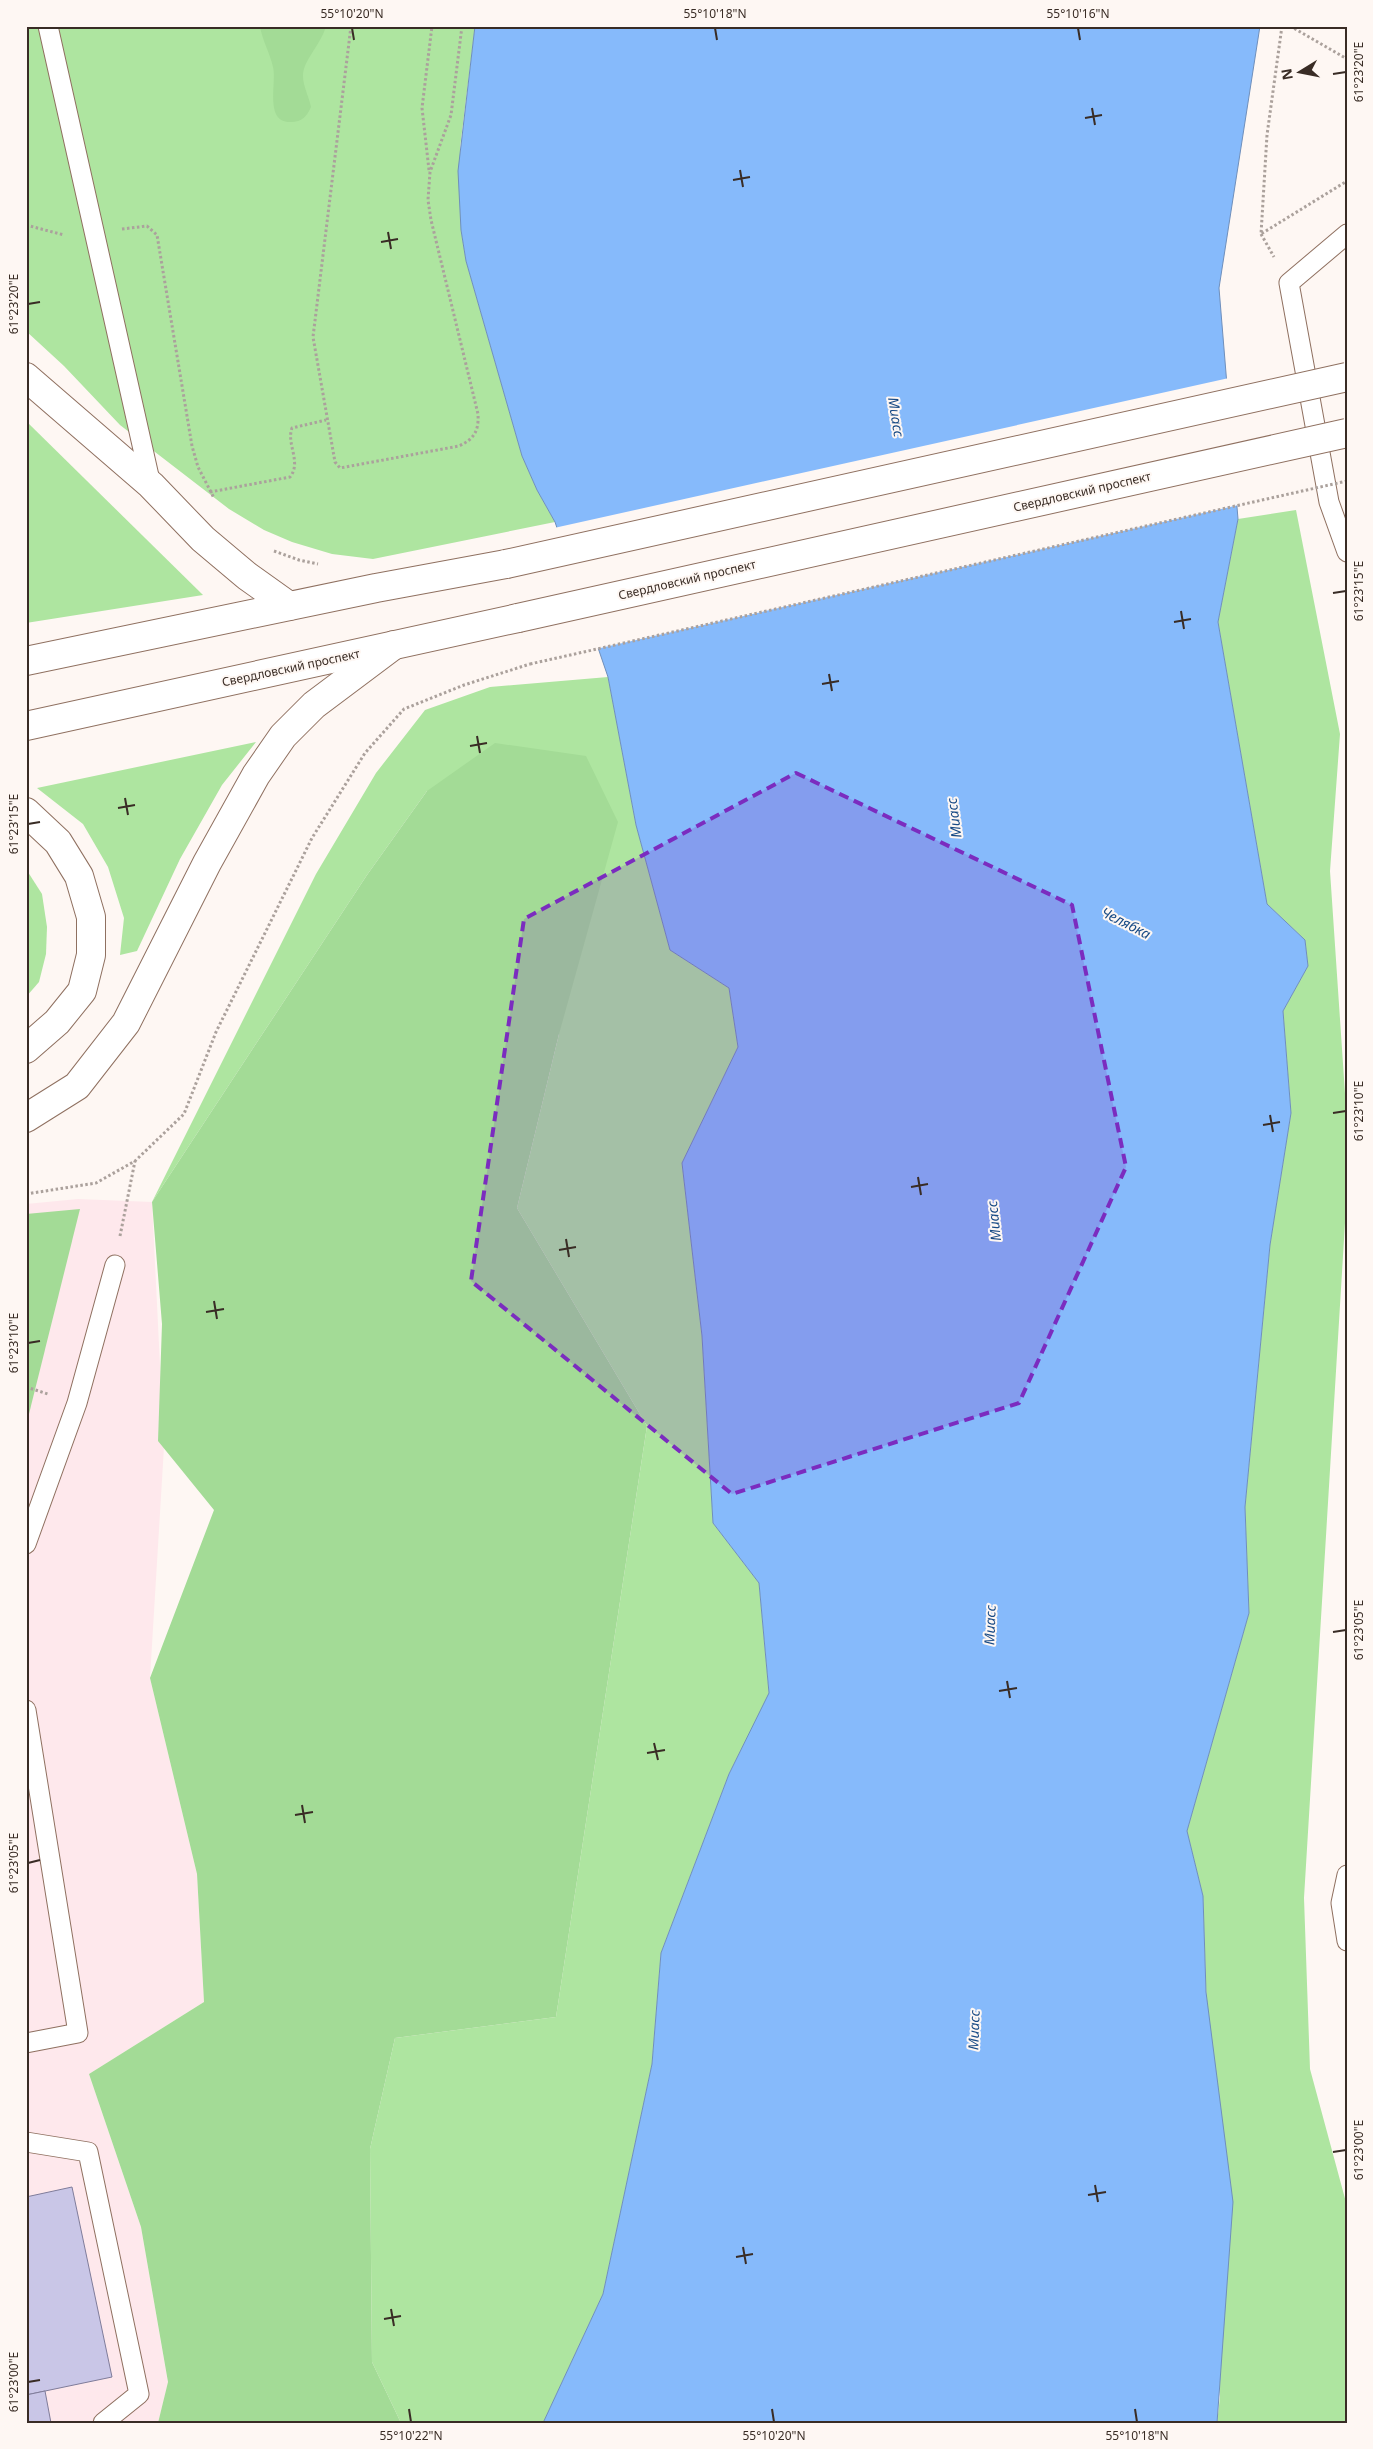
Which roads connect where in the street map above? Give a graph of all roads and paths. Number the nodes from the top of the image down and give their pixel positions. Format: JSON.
{"nodes":[{"id":1,"x":48,"y":26,"type":"edge"},
{"id":2,"x":351,"y":26,"type":"edge"},
{"id":3,"x":432,"y":26,"type":"edge"},
{"id":4,"x":462,"y":26,"type":"edge"},
{"id":5,"x":1282,"y":26,"type":"edge"},
{"id":6,"x":1290,"y":26,"type":"edge"},
{"id":7,"x":1347,"y":59,"type":"edge"},
{"id":8,"x":430,"y":172,"type":"junction"},
{"id":9,"x":1347,"y":181,"type":"edge"},
{"id":10,"x":26,"y":225,"type":"edge"},
{"id":11,"x":94,"y":234,"type":"junction"},
{"id":12,"x":1347,"y":234,"type":"edge"},
{"id":13,"x":26,"y":377,"type":"edge"},
{"id":14,"x":1347,"y":377,"type":"edge"},
{"id":15,"x":326,"y":420,"type":"junction"},
{"id":16,"x":1347,"y":433,"type":"edge"},
{"id":17,"x":1347,"y":481,"type":"edge"},
{"id":18,"x":151,"y":485,"type":"junction"},
{"id":19,"x":210,"y":492,"type":"junction"},
{"id":20,"x":218,"y":504,"type":"dead end"},
{"id":21,"x":272,"y":549,"type":"dead end"},
{"id":22,"x":1347,"y":552,"type":"edge"},
{"id":23,"x":321,"y":565,"type":"dead end"},
{"id":24,"x":289,"y":606,"type":"junction"},
{"id":25,"x":394,"y":645,"type":"junction"},
{"id":26,"x":26,"y":661,"type":"edge"},
{"id":27,"x":26,"y":726,"type":"edge"},
{"id":28,"x":26,"y":812,"type":"edge"},
{"id":29,"x":26,"y":1050,"type":"edge"},
{"id":30,"x":26,"y":1118,"type":"edge"},
{"id":31,"x":135,"y":1161,"type":"junction"},
{"id":32,"x":26,"y":1194,"type":"edge"},
{"id":33,"x":115,"y":1265,"type":"joint"},
{"id":34,"x":26,"y":1544,"type":"edge"},
{"id":35,"x":26,"y":1710,"type":"edge"},
{"id":36,"x":1347,"y":1875,"type":"edge"},
{"id":37,"x":1347,"y":1941,"type":"edge"},
{"id":38,"x":26,"y":2043,"type":"edge"},
{"id":39,"x":26,"y":2142,"type":"edge"},
{"id":40,"x":103,"y":2423,"type":"edge"}],
"edges":[{"from":1,"to":11,"type":"lane"},
{"from":2,"to":15,"type":"path"},
{"from":3,"to":8,"type":"path"},
{"from":4,"to":8,"type":"path"},
{"from":5,"to":9,"type":"path"},
{"from":6,"to":7,"type":"path"},
{"from":8,"to":15,"type":"path"},
{"from":10,"to":11,"type":"path"},
{"from":11,"to":18,"type":"lane"},
{"from":11,"to":19,"type":"path"},
{"from":12,"to":22,"type":"lane"},
{"from":13,"to":18,"type":"main road"},
{"from":14,"to":24,"type":"main road","bridge":true},
{"from":15,"to":19,"type":"path"},
{"from":16,"to":25,"type":"main road","name":"Свердловский проспект","bridge":true},
{"from":17,"to":31,"type":"path","bridge":true},
{"from":18,"to":24,"type":"main road"},
{"from":19,"to":20,"type":"path"},
{"from":21,"to":23,"type":"path"},
{"from":24,"to":26,"type":"main road"},
{"from":25,"to":27,"type":"main road","name":"Свердловский проспект"},
{"from":25,"to":30,"type":"main road"},
{"from":28,"to":29,"type":"main road"},
{"from":31,"to":32,"type":"path"},
{"from":31,"to":33,"type":"path"},
{"from":33,"to":34,"type":"lane"},
{"from":35,"to":38,"type":"lane"},
{"from":36,"to":37,"type":"lane"},
{"from":39,"to":40,"type":"lane"}]}
